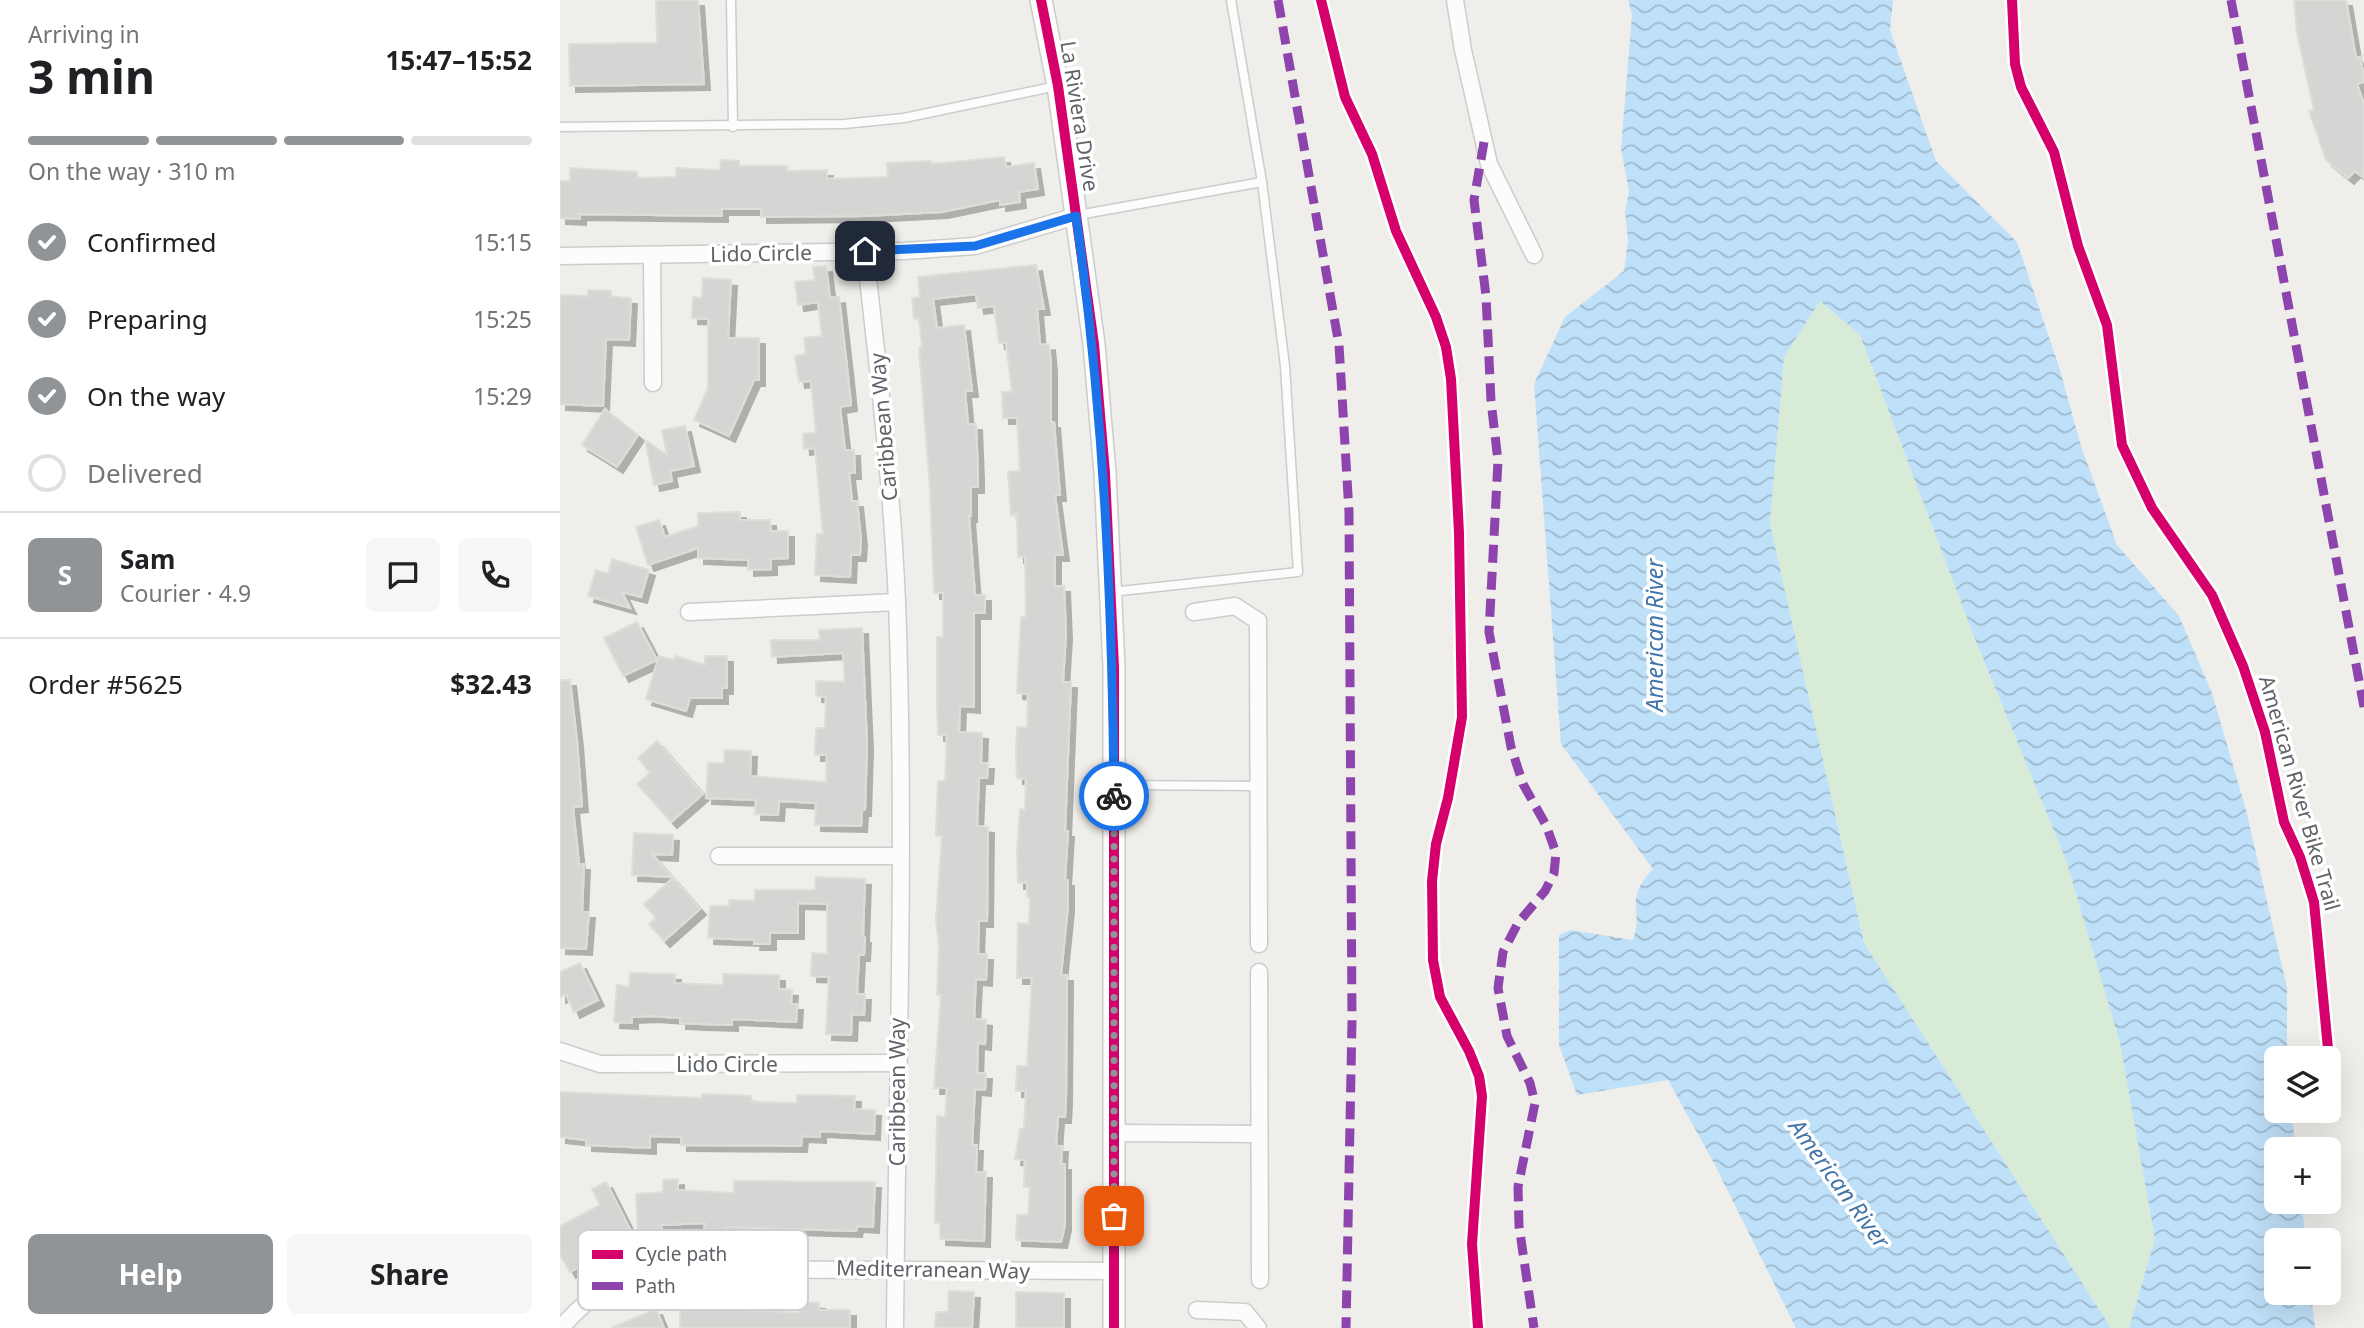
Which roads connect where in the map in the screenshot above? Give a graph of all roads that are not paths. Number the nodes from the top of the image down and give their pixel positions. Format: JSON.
{"nodes":[{"id":1,"x":732,"y":0,"type":"edge"},
{"id":2,"x":1041,"y":0,"type":"edge"},
{"id":3,"x":1231,"y":0,"type":"edge"},
{"id":4,"x":1455,"y":0,"type":"edge"},
{"id":5,"x":1058,"y":86,"type":"junction"},
{"id":6,"x":560,"y":127,"type":"edge"},
{"id":7,"x":733,"y":127,"type":"junction"},
{"id":8,"x":1262,"y":182,"type":"junction"},
{"id":9,"x":1076,"y":216,"type":"junction"},
{"id":10,"x":865,"y":251,"type":"junction"},
{"id":11,"x":1534,"y":254,"type":"dead end"},
{"id":12,"x":652,"y":255,"type":"junction"},
{"id":13,"x":560,"y":256,"type":"edge"},
{"id":14,"x":653,"y":383,"type":"dead end"},
{"id":15,"x":1111,"y":592,"type":"junction"},
{"id":16,"x":897,"y":602,"type":"junction"},
{"id":17,"x":689,"y":612,"type":"dead end"},
{"id":18,"x":1194,"y":612,"type":"dead end"},
{"id":19,"x":1114,"y":785,"type":"junction"},
{"id":20,"x":1259,"y":786,"type":"junction"},
{"id":21,"x":719,"y":856,"type":"dead end"},
{"id":22,"x":899,"y":856,"type":"junction"},
{"id":23,"x":1259,"y":944,"type":"dead end"},
{"id":24,"x":1259,"y":972,"type":"dead end"},
{"id":25,"x":560,"y":1051,"type":"edge"},
{"id":26,"x":897,"y":1063,"type":"junction"},
{"id":27,"x":1114,"y":1133,"type":"junction"},
{"id":28,"x":1259,"y":1134,"type":"junction"},
{"id":29,"x":808,"y":1269,"type":"edge"},
{"id":30,"x":896,"y":1269,"type":"junction"},
{"id":31,"x":1114,"y":1271,"type":"junction"},
{"id":32,"x":1259,"y":1280,"type":"dead end"},
{"id":33,"x":578,"y":1309,"type":"edge"},
{"id":34,"x":1197,"y":1310,"type":"dead end"},
{"id":35,"x":561,"y":1327,"type":"edge"},
{"id":36,"x":895,"y":1328,"type":"edge"},
{"id":37,"x":1114,"y":1328,"type":"edge"},
{"id":38,"x":1258,"y":1328,"type":"edge"}],
"edges":[{"from":1,"to":7,"type":"lane"},
{"from":2,"to":5,"type":"street","name":"La Riviera Drive"},
{"from":3,"to":8,"type":"lane"},
{"from":4,"to":11,"type":"street"},
{"from":5,"to":7,"type":"lane"},
{"from":5,"to":9,"type":"street","name":"La Riviera Drive"},
{"from":6,"to":7,"type":"lane"},
{"from":8,"to":9,"type":"lane"},
{"from":8,"to":15,"type":"lane"},
{"from":9,"to":10,"type":"street","name":"Lido Circle"},
{"from":9,"to":15,"type":"street","name":"La Riviera Drive"},
{"from":10,"to":12,"type":"street","name":"Lido Circle"},
{"from":10,"to":16,"type":"street","name":"Caribbean Way"},
{"from":12,"to":13,"type":"street","name":"Lido Circle"},
{"from":12,"to":14,"type":"street"},
{"from":15,"to":19,"type":"street","name":"La Riviera Drive"},
{"from":16,"to":17,"type":"street"},
{"from":16,"to":22,"type":"street","name":"Caribbean Way"},
{"from":18,"to":20,"type":"street"},
{"from":19,"to":20,"type":"lane"},
{"from":19,"to":27,"type":"street","name":"La Riviera Drive"},
{"from":20,"to":23,"type":"street"},
{"from":21,"to":22,"type":"street"},
{"from":22,"to":26,"type":"street","name":"Caribbean Way"},
{"from":24,"to":28,"type":"street"},
{"from":25,"to":26,"type":"street","name":"Lido Circle"},
{"from":26,"to":30,"type":"street","name":"Caribbean Way"},
{"from":27,"to":28,"type":"street"},
{"from":27,"to":31,"type":"street","name":"La Riviera Drive"},
{"from":28,"to":32,"type":"street"},
{"from":29,"to":30,"type":"street","name":"Mediterranean Way"},
{"from":30,"to":31,"type":"street","name":"Mediterranean Way"},
{"from":30,"to":36,"type":"street","name":"Caribbean Way"},
{"from":31,"to":37,"type":"street","name":"La Riviera Drive"},
{"from":33,"to":35,"type":"street","name":"Mediterranean Way"},
{"from":34,"to":38,"type":"street"}]}
